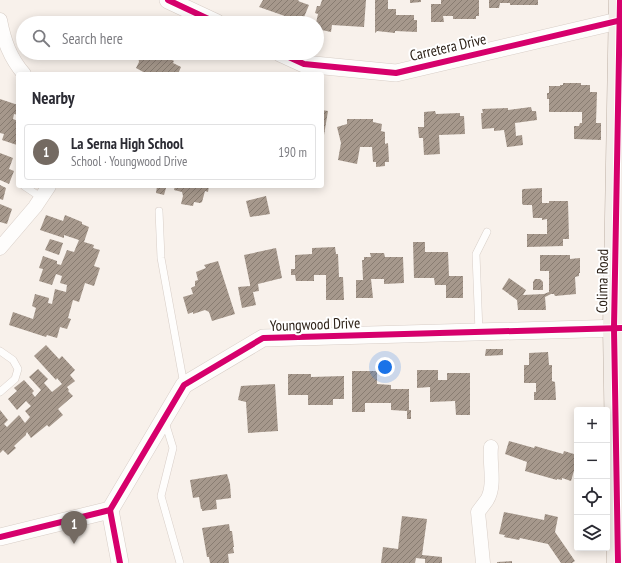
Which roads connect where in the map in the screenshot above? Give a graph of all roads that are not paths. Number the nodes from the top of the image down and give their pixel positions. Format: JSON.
{"nodes":[{"id":1,"x":168,"y":0,"type":"edge"},
{"id":2,"x":621,"y":14,"type":"edge"},
{"id":3,"x":202,"y":16,"type":"edge"},
{"id":4,"x":0,"y":20,"type":"edge"},
{"id":5,"x":295,"y":60,"type":"edge"},
{"id":6,"x":22,"y":72,"type":"edge"},
{"id":7,"x":27,"y":188,"type":"edge"},
{"id":8,"x":48,"y":188,"type":"edge"},
{"id":9,"x":42,"y":198,"type":"junction"},
{"id":10,"x":159,"y":211,"type":"dead end"},
{"id":11,"x":487,"y":232,"type":"dead end"},
{"id":12,"x":0,"y":248,"type":"edge"},
{"id":13,"x":618,"y":328,"type":"edge"},
{"id":14,"x":479,"y":332,"type":"junction"},
{"id":15,"x":0,"y":351,"type":"edge"},
{"id":16,"x":184,"y":385,"type":"junction"},
{"id":17,"x":0,"y":392,"type":"edge"},
{"id":18,"x":164,"y":420,"type":"junction"},
{"id":19,"x":490,"y":447,"type":"dead end"},
{"id":20,"x":110,"y":510,"type":"junction"},
{"id":21,"x":0,"y":537,"type":"edge"},
{"id":22,"x":120,"y":563,"type":"edge"},
{"id":23,"x":180,"y":563,"type":"edge"},
{"id":24,"x":483,"y":563,"type":"edge"},
{"id":25,"x":618,"y":563,"type":"edge"}],
"edges":[{"from":1,"to":3,"type":"street"},
{"from":2,"to":5,"type":"street","name":"Carretera Drive"},
{"from":2,"to":13,"type":"main road","name":"Colima Road"},
{"from":4,"to":6,"type":"street"},
{"from":7,"to":9,"type":"lane"},
{"from":8,"to":9,"type":"street"},
{"from":9,"to":12,"type":"street"},
{"from":10,"to":16,"type":"lane"},
{"from":11,"to":14,"type":"lane"},
{"from":13,"to":14,"type":"street","name":"Youngwood Drive"},
{"from":13,"to":25,"type":"main road","name":"Colima Road"},
{"from":14,"to":16,"type":"street","name":"Youngwood Drive"},
{"from":15,"to":17,"type":"lane"},
{"from":16,"to":18,"type":"street","name":"Youngwood Drive"},
{"from":18,"to":20,"type":"street","name":"Youngwood Drive"},
{"from":18,"to":23,"type":"lane"},
{"from":19,"to":24,"type":"street"},
{"from":20,"to":21,"type":"street"},
{"from":20,"to":22,"type":"street"}]}
